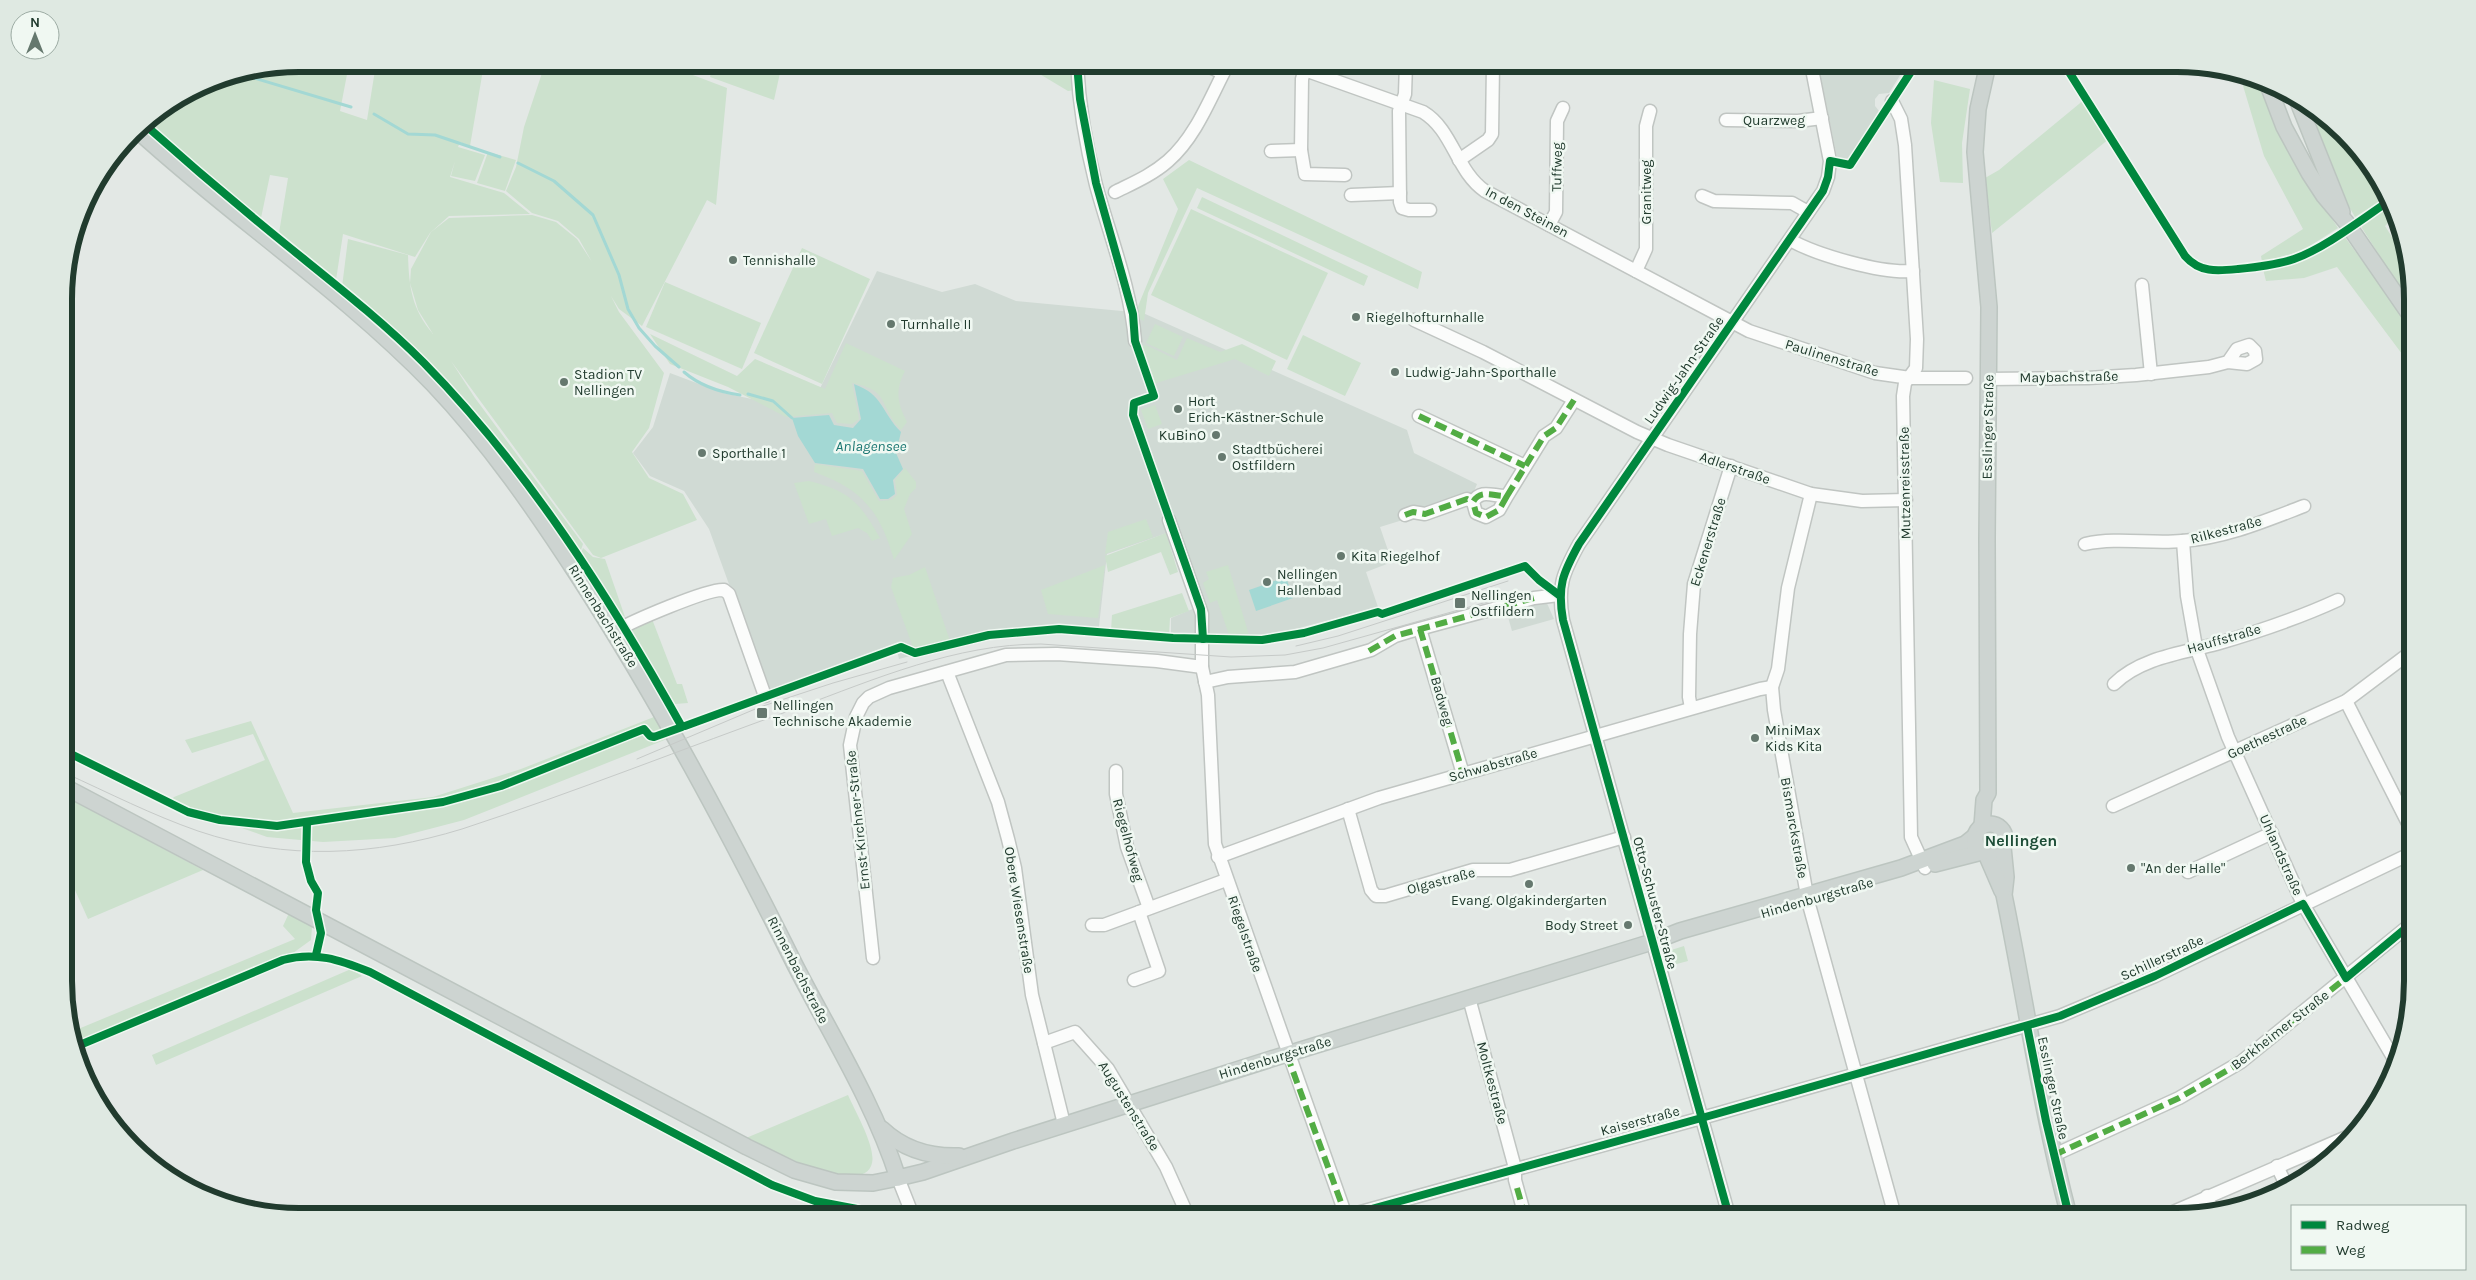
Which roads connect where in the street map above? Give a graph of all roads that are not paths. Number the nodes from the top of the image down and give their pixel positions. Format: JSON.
{"nodes":[{"id":1,"x":1078,"y":72,"type":"edge"},
{"id":2,"x":1223,"y":72,"type":"edge"},
{"id":3,"x":1303,"y":72,"type":"edge"},
{"id":4,"x":1313,"y":72,"type":"edge"},
{"id":5,"x":1406,"y":72,"type":"edge"},
{"id":6,"x":1493,"y":72,"type":"edge"},
{"id":7,"x":1813,"y":72,"type":"edge"},
{"id":8,"x":1986,"y":72,"type":"edge"},
{"id":9,"x":2271,"y":94,"type":"edge"},
{"id":10,"x":1892,"y":101,"type":"dead end"},
{"id":11,"x":1402,"y":103,"type":"junction"},
{"id":12,"x":1563,"y":108,"type":"dead end"},
{"id":13,"x":2301,"y":110,"type":"edge"},
{"id":14,"x":1650,"y":111,"type":"dead end"},
{"id":15,"x":1822,"y":118,"type":"junction"},
{"id":16,"x":1726,"y":120,"type":"dead end"},
{"id":17,"x":143,"y":135,"type":"edge"},
{"id":18,"x":1301,"y":150,"type":"junction"},
{"id":19,"x":1271,"y":151,"type":"dead end"},
{"id":20,"x":1459,"y":160,"type":"junction"},
{"id":21,"x":1346,"y":175,"type":"dead end"},
{"id":22,"x":1115,"y":192,"type":"dead end"},
{"id":23,"x":1400,"y":193,"type":"junction"},
{"id":24,"x":1351,"y":195,"type":"dead end"},
{"id":25,"x":1702,"y":196,"type":"dead end"},
{"id":26,"x":1430,"y":210,"type":"dead end"},
{"id":27,"x":1808,"y":212,"type":"junction"},
{"id":28,"x":2346,"y":222,"type":"junction"},
{"id":29,"x":1549,"y":225,"type":"junction"},
{"id":30,"x":1790,"y":240,"type":"junction"},
{"id":31,"x":1636,"y":271,"type":"junction"},
{"id":32,"x":1914,"y":271,"type":"junction"},
{"id":33,"x":2142,"y":285,"type":"dead end"},
{"id":34,"x":2403,"y":305,"type":"edge"},
{"id":35,"x":1414,"y":320,"type":"dead end"},
{"id":36,"x":1732,"y":323,"type":"junction"},
{"id":37,"x":1135,"y":341,"type":"dead end"},
{"id":38,"x":2228,"y":362,"type":"dead end"},
{"id":39,"x":2151,"y":374,"type":"junction"},
{"id":40,"x":1910,"y":378,"type":"junction"},
{"id":41,"x":1966,"y":378,"type":"dead end"},
{"id":42,"x":1988,"y":379,"type":"junction"},
{"id":43,"x":1574,"y":400,"type":"junction"},
{"id":44,"x":1419,"y":416,"type":"dead end"},
{"id":45,"x":1652,"y":438,"type":"junction"},
{"id":46,"x":1524,"y":466,"type":"junction"},
{"id":47,"x":1732,"y":466,"type":"junction"},
{"id":48,"x":1811,"y":494,"type":"junction"},
{"id":49,"x":1507,"y":496,"type":"junction"},
{"id":50,"x":1906,"y":500,"type":"junction"},
{"id":51,"x":1473,"y":502,"type":"junction"},
{"id":52,"x":2304,"y":506,"type":"dead end"},
{"id":53,"x":1405,"y":514,"type":"dead end"},
{"id":54,"x":1169,"y":520,"type":"dead end"},
{"id":55,"x":2183,"y":541,"type":"junction"},
{"id":56,"x":2085,"y":544,"type":"dead end"},
{"id":57,"x":1560,"y":595,"type":"junction"},
{"id":58,"x":2338,"y":600,"type":"dead end"},
{"id":59,"x":1420,"y":629,"type":"junction"},
{"id":60,"x":614,"y":632,"type":"junction"},
{"id":61,"x":2196,"y":647,"type":"junction"},
{"id":62,"x":2403,"y":658,"type":"edge"},
{"id":63,"x":1202,"y":667,"type":"junction"},
{"id":64,"x":947,"y":672,"type":"junction"},
{"id":65,"x":1205,"y":682,"type":"junction"},
{"id":66,"x":2114,"y":684,"type":"dead end"},
{"id":67,"x":1772,"y":688,"type":"junction"},
{"id":68,"x":765,"y":696,"type":"dead end"},
{"id":69,"x":2346,"y":702,"type":"junction"},
{"id":70,"x":1692,"y":708,"type":"junction"},
{"id":71,"x":1595,"y":736,"type":"junction"},
{"id":72,"x":2234,"y":752,"type":"junction"},
{"id":73,"x":1116,"y":770,"type":"dead end"},
{"id":74,"x":1463,"y":774,"type":"junction"},
{"id":75,"x":72,"y":791,"type":"edge"},
{"id":76,"x":2113,"y":806,"type":"dead end"},
{"id":77,"x":1348,"y":809,"type":"junction"},
{"id":78,"x":2403,"y":813,"type":"edge"},
{"id":79,"x":1985,"y":829,"type":"junction"},
{"id":80,"x":2272,"y":833,"type":"junction"},
{"id":81,"x":1624,"y":837,"type":"junction"},
{"id":82,"x":2003,"y":847,"type":"junction"},
{"id":83,"x":1984,"y":853,"type":"junction"},
{"id":84,"x":1218,"y":857,"type":"junction"},
{"id":85,"x":2403,"y":857,"type":"edge"},
{"id":86,"x":1923,"y":864,"type":"junction"},
{"id":87,"x":2188,"y":872,"type":"dead end"},
{"id":88,"x":1226,"y":880,"type":"junction"},
{"id":89,"x":2004,"y":895,"type":"junction"},
{"id":90,"x":1808,"y":898,"type":"junction"},
{"id":91,"x":2303,"y":904,"type":"junction"},
{"id":92,"x":1144,"y":910,"type":"junction"},
{"id":93,"x":1092,"y":925,"type":"dead end"},
{"id":94,"x":2403,"y":930,"type":"edge"},
{"id":95,"x":1652,"y":942,"type":"junction"},
{"id":96,"x":873,"y":958,"type":"dead end"},
{"id":97,"x":2346,"y":978,"type":"junction"},
{"id":98,"x":1134,"y":980,"type":"dead end"},
{"id":99,"x":1469,"y":998,"type":"junction"},
{"id":100,"x":2027,"y":1026,"type":"junction"},
{"id":101,"x":1044,"y":1043,"type":"junction"},
{"id":102,"x":2391,"y":1054,"type":"edge"},
{"id":103,"x":1287,"y":1055,"type":"junction"},
{"id":104,"x":1856,"y":1074,"type":"junction"},
{"id":105,"x":1128,"y":1105,"type":"junction"},
{"id":106,"x":1701,"y":1117,"type":"junction"},
{"id":107,"x":1064,"y":1124,"type":"junction"},
{"id":108,"x":879,"y":1127,"type":"junction"},
{"id":109,"x":2336,"y":1142,"type":"edge"},
{"id":110,"x":2054,"y":1155,"type":"junction"},
{"id":111,"x":971,"y":1156,"type":"junction"},
{"id":112,"x":2278,"y":1166,"type":"junction"},
{"id":113,"x":1515,"y":1168,"type":"junction"},
{"id":114,"x":898,"y":1178,"type":"junction"},
{"id":115,"x":2284,"y":1180,"type":"edge"},
{"id":116,"x":2207,"y":1196,"type":"junction"},
{"id":117,"x":2210,"y":1205,"type":"edge"},
{"id":118,"x":910,"y":1208,"type":"edge"},
{"id":119,"x":1184,"y":1208,"type":"edge"},
{"id":120,"x":1343,"y":1208,"type":"edge"},
{"id":121,"x":1374,"y":1208,"type":"edge"},
{"id":122,"x":1523,"y":1208,"type":"edge"},
{"id":123,"x":1727,"y":1208,"type":"edge"},
{"id":124,"x":1893,"y":1208,"type":"edge"},
{"id":125,"x":2067,"y":1208,"type":"edge"},
{"id":126,"x":2182,"y":1208,"type":"edge"}],
"edges":[{"from":1,"to":37,"type":"street"},
{"from":2,"to":22,"type":"street"},
{"from":3,"to":18,"type":"street"},
{"from":4,"to":11,"type":"street","name":"In den Steinen"},
{"from":5,"to":11,"type":"street"},
{"from":6,"to":20,"type":"street"},
{"from":7,"to":15,"type":"street","name":"Ludwig-Jahn-Straße"},
{"from":8,"to":42,"type":"main road","name":"Esslinger Straße"},
{"from":9,"to":28,"type":"main road"},
{"from":10,"to":32,"type":"street","name":"Mutzenreisstraße"},
{"from":11,"to":20,"type":"street","name":"In den Steinen"},
{"from":11,"to":23,"type":"street"},
{"from":12,"to":29,"type":"street","name":"Tuffweg"},
{"from":13,"to":28,"type":"main road"},
{"from":14,"to":31,"type":"street","name":"Granitweg"},
{"from":15,"to":16,"type":"street","name":"Quarzweg"},
{"from":15,"to":27,"type":"street","name":"Ludwig-Jahn-Straße"},
{"from":17,"to":60,"type":"main road","name":"Rinnenbachstraße"},
{"from":18,"to":19,"type":"street"},
{"from":18,"to":21,"type":"street"},
{"from":20,"to":29,"type":"street","name":"In den Steinen"},
{"from":23,"to":24,"type":"street"},
{"from":23,"to":26,"type":"street"},
{"from":25,"to":27,"type":"street"},
{"from":27,"to":30,"type":"street","name":"Ludwig-Jahn-Straße"},
{"from":28,"to":34,"type":"main road"},
{"from":29,"to":31,"type":"street","name":"In den Steinen"},
{"from":30,"to":32,"type":"street"},
{"from":30,"to":36,"type":"street","name":"Ludwig-Jahn-Straße"},
{"from":31,"to":36,"type":"street","name":"In den Steinen"},
{"from":32,"to":40,"type":"street","name":"Mutzenreisstraße"},
{"from":33,"to":39,"type":"street"},
{"from":35,"to":43,"type":"street","name":"Adlerstraße"},
{"from":36,"to":40,"type":"street","name":"Paulinenstraße"},
{"from":36,"to":45,"type":"street","name":"Ludwig-Jahn-Straße"},
{"from":38,"to":39,"type":"street","name":"Maybachstraße"},
{"from":39,"to":42,"type":"street","name":"Maybachstraße"},
{"from":40,"to":41,"type":"street","name":"Paulinenstraße"},
{"from":40,"to":50,"type":"street","name":"Mutzenreisstraße"},
{"from":42,"to":79,"type":"main road","name":"Esslinger Straße"},
{"from":43,"to":45,"type":"street","name":"Adlerstraße"},
{"from":43,"to":46,"type":"street"},
{"from":44,"to":46,"type":"street"},
{"from":45,"to":47,"type":"street","name":"Adlerstraße"},
{"from":45,"to":57,"type":"street","name":"Ludwig-Jahn-Straße"},
{"from":46,"to":49,"type":"street"},
{"from":47,"to":48,"type":"street","name":"Adlerstraße"},
{"from":47,"to":70,"type":"street","name":"Eckenerstraße"},
{"from":48,"to":50,"type":"street","name":"Adlerstraße"},
{"from":48,"to":67,"type":"street","name":"Bismarckstraße"},
{"from":49,"to":51,"type":"street"},
{"from":49,"to":51,"type":"street"},
{"from":50,"to":86,"type":"street","name":"Mutzenreisstraße"},
{"from":51,"to":53,"type":"street"},
{"from":52,"to":55,"type":"street","name":"Rilkestraße"},
{"from":54,"to":63,"type":"street","name":"Riegelstraße"},
{"from":55,"to":56,"type":"street","name":"Rilkestraße"},
{"from":55,"to":61,"type":"street","name":"Uhlandstraße"},
{"from":57,"to":59,"type":"street"},
{"from":57,"to":71,"type":"street","name":"Otto-Schuster-Straße"},
{"from":58,"to":61,"type":"street","name":"Hauffstraße"},
{"from":59,"to":65,"type":"street"},
{"from":59,"to":74,"type":"street","name":"Badweg"},
{"from":60,"to":68,"type":"street"},
{"from":60,"to":108,"type":"main road","name":"Rinnenbachstraße"},
{"from":61,"to":66,"type":"street","name":"Hauffstraße"},
{"from":61,"to":72,"type":"street","name":"Uhlandstraße"},
{"from":62,"to":69,"type":"street","name":"Goethestraße"},
{"from":63,"to":64,"type":"street","name":"Ernst-Kirchner-Straße"},
{"from":63,"to":65,"type":"street","name":"Riegelstraße"},
{"from":64,"to":96,"type":"street","name":"Ernst-Kirchner-Straße"},
{"from":64,"to":101,"type":"street","name":"Obere Wiesenstraße"},
{"from":65,"to":84,"type":"street","name":"Riegelstraße"},
{"from":67,"to":70,"type":"street","name":"Schwabstraße"},
{"from":67,"to":90,"type":"street","name":"Bismarckstraße"},
{"from":69,"to":72,"type":"street","name":"Goethestraße"},
{"from":69,"to":78,"type":"street"},
{"from":70,"to":71,"type":"street","name":"Schwabstraße"},
{"from":71,"to":74,"type":"street","name":"Schwabstraße"},
{"from":71,"to":81,"type":"street","name":"Otto-Schuster-Straße"},
{"from":72,"to":76,"type":"street","name":"Goethestraße"},
{"from":72,"to":80,"type":"street","name":"Uhlandstraße"},
{"from":73,"to":92,"type":"street","name":"Riegelhofweg"},
{"from":74,"to":77,"type":"street","name":"Schwabstraße"},
{"from":75,"to":114,"type":"main road","name":"Hindenburgstraße"},
{"from":77,"to":81,"type":"street","name":"Olgastraße"},
{"from":77,"to":84,"type":"street","name":"Schwabstraße"},
{"from":79,"to":82,"type":"main road","name":"Esslinger Straße"},
{"from":79,"to":83,"type":"main road","name":"Esslinger Straße"},
{"from":79,"to":86,"type":"main road","name":"Hindenburgstraße"},
{"from":80,"to":87,"type":"street"},
{"from":80,"to":91,"type":"street","name":"Uhlandstraße"},
{"from":81,"to":95,"type":"street","name":"Otto-Schuster-Straße"},
{"from":82,"to":83,"type":"main road"},
{"from":82,"to":89,"type":"main road","name":"Esslinger Straße"},
{"from":83,"to":86,"type":"main road","name":"Hindenburgstraße"},
{"from":83,"to":89,"type":"main road","name":"Esslinger Straße"},
{"from":84,"to":88,"type":"street","name":"Riegelstraße"},
{"from":85,"to":91,"type":"street","name":"Schillerstraße"},
{"from":86,"to":90,"type":"main road","name":"Hindenburgstraße"},
{"from":88,"to":92,"type":"street"},
{"from":88,"to":103,"type":"street","name":"Riegelstraße"},
{"from":89,"to":100,"type":"main road","name":"Esslinger Straße"},
{"from":90,"to":95,"type":"main road","name":"Hindenburgstraße"},
{"from":90,"to":104,"type":"street","name":"Bismarckstraße"},
{"from":91,"to":97,"type":"street","name":"Uhlandstraße"},
{"from":91,"to":100,"type":"street","name":"Schillerstraße"},
{"from":92,"to":93,"type":"street"},
{"from":92,"to":98,"type":"street","name":"Riegelhofweg"},
{"from":94,"to":97,"type":"street","name":"Berkheimer Straße"},
{"from":95,"to":99,"type":"main road","name":"Hindenburgstraße"},
{"from":95,"to":106,"type":"street","name":"Otto-Schuster-Straße"},
{"from":97,"to":102,"type":"street","name":"Uhlandstraße"},
{"from":97,"to":110,"type":"street","name":"Berkheimer Straße"},
{"from":99,"to":103,"type":"main road","name":"Hindenburgstraße"},
{"from":99,"to":113,"type":"street","name":"Moltkestraße"},
{"from":100,"to":104,"type":"street","name":"Kaiserstraße"},
{"from":100,"to":110,"type":"main road","name":"Esslinger Straße"},
{"from":101,"to":105,"type":"street","name":"Augustenstraße"},
{"from":101,"to":107,"type":"street","name":"Obere Wiesenstraße"},
{"from":103,"to":105,"type":"main road","name":"Hindenburgstraße"},
{"from":103,"to":120,"type":"street","name":"Riegelstraße"},
{"from":104,"to":106,"type":"street","name":"Kaiserstraße"},
{"from":104,"to":124,"type":"street","name":"Bismarckstraße"},
{"from":105,"to":107,"type":"main road","name":"Hindenburgstraße"},
{"from":105,"to":119,"type":"street","name":"Augustenstraße"},
{"from":106,"to":113,"type":"street","name":"Kaiserstraße"},
{"from":106,"to":123,"type":"street","name":"Otto-Schuster-Straße"},
{"from":107,"to":111,"type":"main road","name":"Hindenburgstraße"},
{"from":108,"to":111,"type":"main road"},
{"from":108,"to":114,"type":"main road","name":"Rinnenbachstraße"},
{"from":109,"to":112,"type":"street"},
{"from":110,"to":125,"type":"main road","name":"Esslinger Straße"},
{"from":111,"to":114,"type":"main road","name":"Hindenburgstraße"},
{"from":112,"to":115,"type":"street"},
{"from":112,"to":116,"type":"street"},
{"from":113,"to":121,"type":"street","name":"Kaiserstraße"},
{"from":113,"to":122,"type":"street","name":"Moltkestraße"},
{"from":114,"to":118,"type":"street","name":"Rinnenbachstraße"},
{"from":116,"to":117,"type":"street"},
{"from":116,"to":126,"type":"street"}]}
